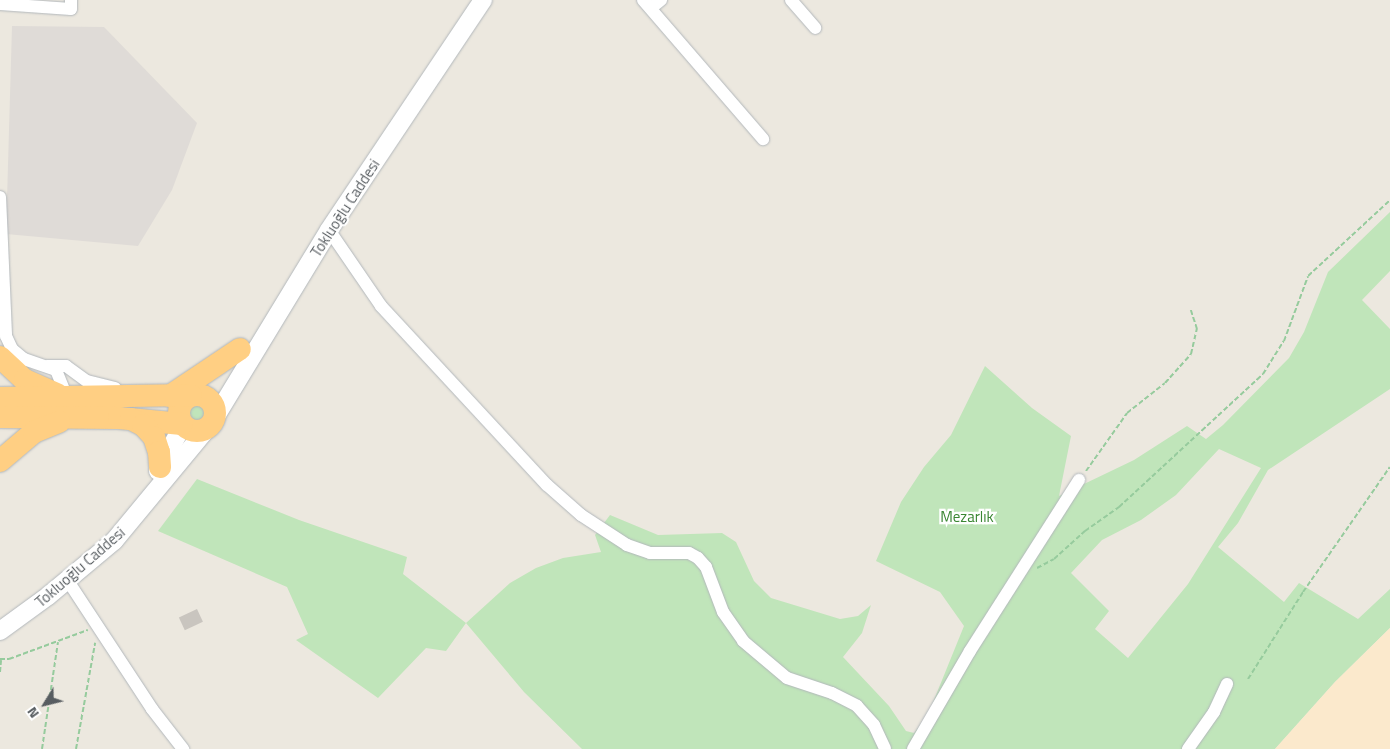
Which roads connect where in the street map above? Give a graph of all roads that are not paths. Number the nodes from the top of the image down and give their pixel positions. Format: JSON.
{"nodes":[{"id":1,"x":71,"y":0,"type":"edge"},
{"id":2,"x":483,"y":0,"type":"edge"},
{"id":3,"x":661,"y":0,"type":"edge"},
{"id":4,"x":791,"y":0,"type":"edge"},
{"id":5,"x":0,"y":4,"type":"edge"},
{"id":6,"x":647,"y":4,"type":"edge"},
{"id":7,"x":815,"y":28,"type":"dead end"},
{"id":8,"x":763,"y":139,"type":"dead end"},
{"id":9,"x":0,"y":197,"type":"edge"},
{"id":10,"x":329,"y":230,"type":"junction"},
{"id":11,"x":281,"y":309,"type":"junction"},
{"id":12,"x":240,"y":349,"type":"junction"},
{"id":13,"x":0,"y":357,"type":"edge"},
{"id":14,"x":47,"y":366,"type":"junction"},
{"id":15,"x":192,"y":395,"type":"junction"},
{"id":16,"x":0,"y":398,"type":"edge"},
{"id":17,"x":167,"y":398,"type":"junction"},
{"id":18,"x":68,"y":409,"type":"junction"},
{"id":19,"x":0,"y":417,"type":"edge"},
{"id":20,"x":130,"y":418,"type":"junction"},
{"id":21,"x":211,"y":423,"type":"junction"},
{"id":22,"x":183,"y":424,"type":"junction"},
{"id":23,"x":0,"y":461,"type":"edge"},
{"id":24,"x":160,"y":467,"type":"junction"},
{"id":25,"x":1079,"y":480,"type":"road end"},
{"id":26,"x":132,"y":522,"type":"junction"},
{"id":27,"x":68,"y":580,"type":"junction"},
{"id":28,"x":0,"y":631,"type":"edge"},
{"id":29,"x":1227,"y":684,"type":"dead end"},
{"id":30,"x":182,"y":749,"type":"edge"},
{"id":31,"x":885,"y":749,"type":"edge"},
{"id":32,"x":913,"y":749,"type":"edge"},
{"id":33,"x":1188,"y":749,"type":"edge"}],
"edges":[{"from":1,"to":5,"type":"street"},
{"from":2,"to":10,"type":"street","name":"Tokluoğlu Caddesi"},
{"from":3,"to":6,"type":"street"},
{"from":4,"to":7,"type":"street"},
{"from":6,"to":8,"type":"street"},
{"from":9,"to":14,"type":"street"},
{"from":10,"to":11,"type":"street","name":"Tokluoğlu Caddesi"},
{"from":10,"to":31,"type":"street"},
{"from":11,"to":12,"type":"street"},
{"from":11,"to":21,"type":"street","name":"Tokluoğlu Caddesi"},
{"from":12,"to":15,"type":"street"},
{"from":12,"to":17,"type":"highway"},
{"from":13,"to":18,"type":"highway"},
{"from":14,"to":17,"type":"street"},
{"from":14,"to":18,"type":"street"},
{"from":15,"to":17,"type":"highway"},
{"from":15,"to":21,"type":"highway"},
{"from":15,"to":22,"type":"highway"},
{"from":16,"to":18,"type":"highway"},
{"from":17,"to":18,"type":"highway"},
{"from":18,"to":19,"type":"highway"},
{"from":18,"to":20,"type":"highway"},
{"from":18,"to":23,"type":"highway"},
{"from":20,"to":22,"type":"highway"},
{"from":20,"to":24,"type":"highway"},
{"from":21,"to":22,"type":"highway"},
{"from":21,"to":26,"type":"street","name":"Tokluoğlu Caddesi"},
{"from":22,"to":24,"type":"street"},
{"from":24,"to":26,"type":"street"},
{"from":25,"to":32,"type":"street"},
{"from":26,"to":27,"type":"street","name":"Tokluoğlu Caddesi"},
{"from":27,"to":28,"type":"street","name":"Tokluoğlu Caddesi"},
{"from":27,"to":30,"type":"street"},
{"from":29,"to":33,"type":"street"}]}
